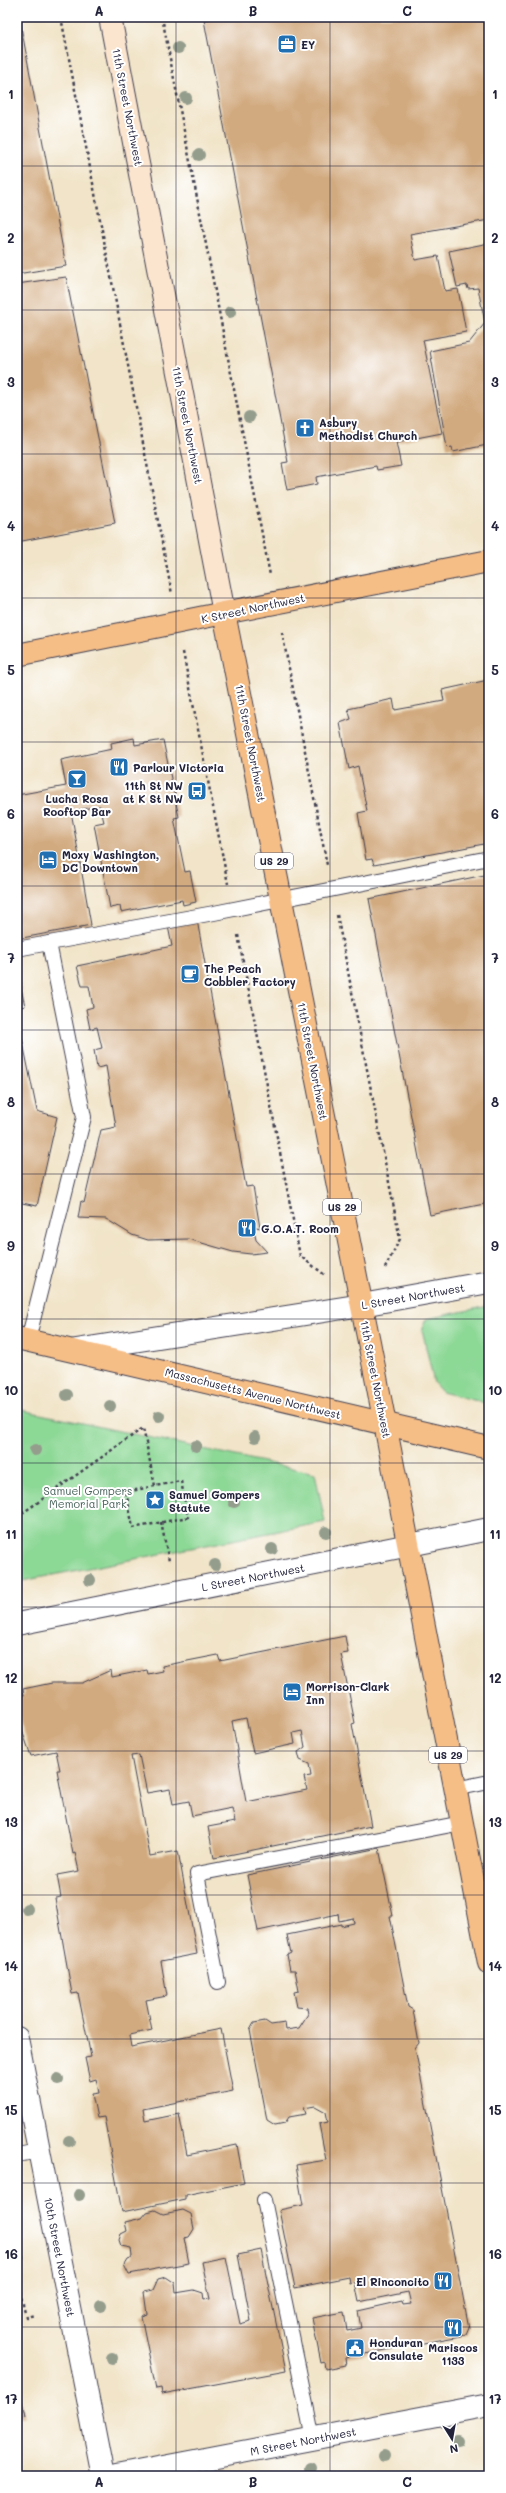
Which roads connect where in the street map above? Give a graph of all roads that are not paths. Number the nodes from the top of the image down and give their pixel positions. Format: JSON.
{"nodes":[{"id":1,"x":110,"y":17,"type":"edge"},
{"id":2,"x":489,"y":562,"type":"edge"},
{"id":3,"x":224,"y":614,"type":"junction"},
{"id":4,"x":17,"y":655,"type":"edge"},
{"id":5,"x":489,"y":858,"type":"edge"},
{"id":6,"x":282,"y":899,"type":"junction"},
{"id":7,"x":49,"y":942,"type":"junction"},
{"id":8,"x":17,"y":949,"type":"edge"},
{"id":9,"x":489,"y":1282,"type":"edge"},
{"id":10,"x":362,"y":1305,"type":"junction"},
{"id":11,"x":22,"y":1339,"type":"edge"},
{"id":12,"x":76,"y":1350,"type":"junction"},
{"id":13,"x":385,"y":1425,"type":"junction"},
{"id":14,"x":489,"y":1448,"type":"edge"},
{"id":15,"x":489,"y":1529,"type":"edge"},
{"id":16,"x":408,"y":1546,"type":"junction"},
{"id":17,"x":17,"y":1624,"type":"edge"},
{"id":18,"x":489,"y":1782,"type":"edge"},
{"id":19,"x":455,"y":1789,"type":"junction"},
{"id":20,"x":462,"y":1823,"type":"junction"},
{"id":21,"x":489,"y":1963,"type":"edge"},
{"id":22,"x":218,"y":1982,"type":"dead end"},
{"id":23,"x":17,"y":2038,"type":"edge"},
{"id":24,"x":39,"y":2151,"type":"junction"},
{"id":25,"x":17,"y":2156,"type":"edge"},
{"id":26,"x":264,"y":2200,"type":"dead end"},
{"id":27,"x":489,"y":2405,"type":"edge"},
{"id":28,"x":313,"y":2439,"type":"junction"},
{"id":29,"x":102,"y":2476,"type":"edge"},
{"id":30,"x":116,"y":2476,"type":"edge"}],
"edges":[{"from":1,"to":3,"type":"main road","name":"11th Street Northwest"},
{"from":2,"to":3,"type":"main road","name":"K Street Northwest"},
{"from":3,"to":4,"type":"main road","name":"K Street Northwest"},
{"from":3,"to":6,"type":"main road","name":"11th Street Northwest","number":"US 29"},
{"from":5,"to":6,"type":"lane"},
{"from":6,"to":7,"type":"lane"},
{"from":6,"to":10,"type":"main road","name":"11th Street Northwest","number":"US 29"},
{"from":7,"to":8,"type":"lane"},
{"from":7,"to":11,"type":"lane"},
{"from":9,"to":10,"type":"street","name":"L Street Northwest"},
{"from":10,"to":12,"type":"street","name":"L Street Northwest"},
{"from":10,"to":13,"type":"main road","name":"11th Street Northwest","number":"US 29"},
{"from":11,"to":12,"type":"main road","name":"Massachusetts Avenue Northwest"},
{"from":12,"to":13,"type":"main road","name":"Massachusetts Avenue Northwest"},
{"from":13,"to":14,"type":"main road","name":"Massachusetts Avenue Northwest"},
{"from":13,"to":16,"type":"main road","name":"11th Street Northwest","number":"US 29"},
{"from":15,"to":16,"type":"street","name":"L Street Northwest"},
{"from":16,"to":17,"type":"street","name":"L Street Northwest"},
{"from":16,"to":19,"type":"main road","name":"11th Street Northwest","number":"US 29"},
{"from":18,"to":19,"type":"lane"},
{"from":19,"to":20,"type":"main road","name":"11th Street Northwest","number":"US 29"},
{"from":20,"to":21,"type":"main road","name":"11th Street Northwest","number":"US 29"},
{"from":20,"to":22,"type":"lane"},
{"from":23,"to":24,"type":"street","name":"10th Street Northwest"},
{"from":24,"to":25,"type":"lane"},
{"from":24,"to":29,"type":"street","name":"10th Street Northwest"},
{"from":26,"to":28,"type":"lane"},
{"from":27,"to":28,"type":"street","name":"M Street Northwest"},
{"from":28,"to":30,"type":"street","name":"M Street Northwest"}]}
